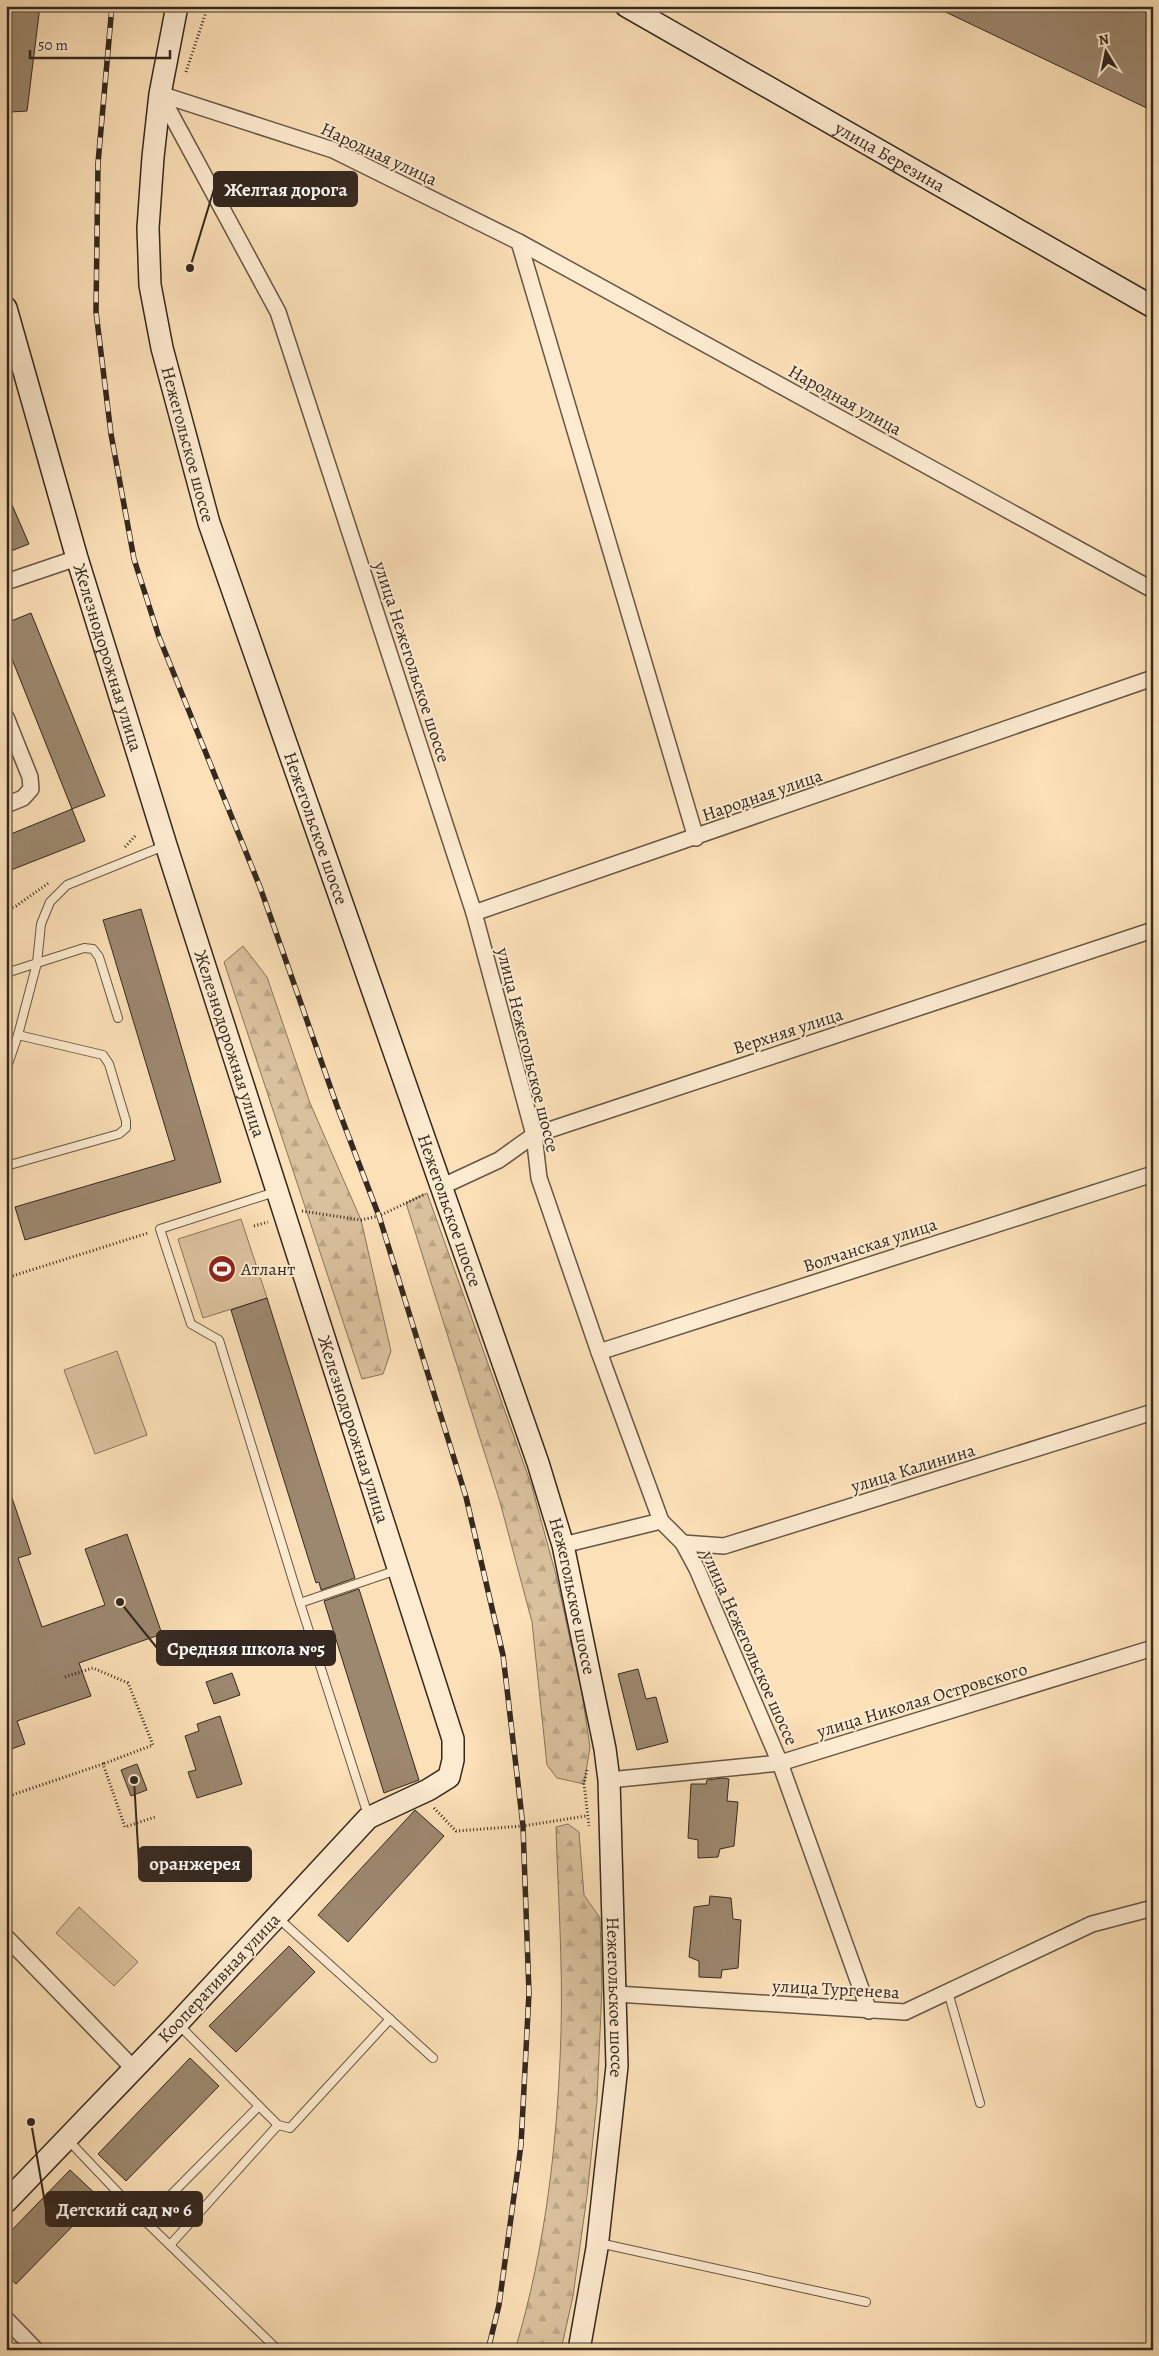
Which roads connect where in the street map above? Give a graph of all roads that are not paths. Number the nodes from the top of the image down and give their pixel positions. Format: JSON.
{"nodes":[{"id":1,"x":177,"y":6,"type":"edge"},
{"id":2,"x":626,"y":6,"type":"edge"},
{"id":3,"x":169,"y":97,"type":"junction"},
{"id":4,"x":518,"y":242,"type":"junction"},
{"id":5,"x":1153,"y":307,"type":"edge"},
{"id":6,"x":6,"y":308,"type":"edge"},
{"id":7,"x":7,"y":313,"type":"edge"},
{"id":8,"x":76,"y":558,"type":"junction"},
{"id":9,"x":6,"y":582,"type":"edge"},
{"id":10,"x":1153,"y":590,"type":"edge"},
{"id":11,"x":1153,"y":678,"type":"edge"},
{"id":12,"x":6,"y":717,"type":"edge"},
{"id":13,"x":6,"y":805,"type":"edge"},
{"id":14,"x":696,"y":838,"type":"junction"},
{"id":15,"x":166,"y":845,"type":"junction"},
{"id":16,"x":474,"y":914,"type":"junction"},
{"id":17,"x":1153,"y":930,"type":"edge"},
{"id":18,"x":37,"y":963,"type":"junction"},
{"id":19,"x":6,"y":973,"type":"edge"},
{"id":20,"x":118,"y":1018,"type":"dead end"},
{"id":21,"x":18,"y":1035,"type":"junction"},
{"id":22,"x":6,"y":1070,"type":"edge"},
{"id":23,"x":534,"y":1135,"type":"junction"},
{"id":24,"x":6,"y":1166,"type":"edge"},
{"id":25,"x":1153,"y":1174,"type":"edge"},
{"id":26,"x":277,"y":1191,"type":"junction"},
{"id":27,"x":437,"y":1194,"type":"junction"},
{"id":28,"x":599,"y":1352,"type":"junction"},
{"id":29,"x":1153,"y":1412,"type":"edge"},
{"id":30,"x":661,"y":1521,"type":"junction"},
{"id":31,"x":683,"y":1543,"type":"junction"},
{"id":32,"x":563,"y":1545,"type":"junction"},
{"id":33,"x":398,"y":1569,"type":"junction"},
{"id":34,"x":300,"y":1603,"type":"junction"},
{"id":35,"x":1153,"y":1648,"type":"edge"},
{"id":36,"x":780,"y":1763,"type":"junction"},
{"id":37,"x":449,"y":1777,"type":"joint"},
{"id":38,"x":609,"y":1780,"type":"junction"},
{"id":39,"x":368,"y":1818,"type":"junction"},
{"id":40,"x":1153,"y":1908,"type":"edge"},
{"id":41,"x":277,"y":1917,"type":"junction"},
{"id":42,"x":6,"y":1936,"type":"edge"},
{"id":43,"x":948,"y":1992,"type":"junction"},
{"id":44,"x":616,"y":1994,"type":"junction"},
{"id":45,"x":870,"y":2011,"type":"junction"},
{"id":46,"x":390,"y":2019,"type":"junction"},
{"id":47,"x":177,"y":2024,"type":"junction"},
{"id":48,"x":433,"y":2058,"type":"dead end"},
{"id":49,"x":133,"y":2068,"type":"junction"},
{"id":50,"x":980,"y":2103,"type":"dead end"},
{"id":51,"x":259,"y":2106,"type":"junction"},
{"id":52,"x":278,"y":2125,"type":"junction"},
{"id":53,"x":66,"y":2139,"type":"junction"},
{"id":54,"x":6,"y":2202,"type":"edge"},
{"id":55,"x":145,"y":2221,"type":"junction"},
{"id":56,"x":597,"y":2242,"type":"junction"},
{"id":57,"x":170,"y":2244,"type":"junction"},
{"id":58,"x":866,"y":2302,"type":"dead end"},
{"id":59,"x":6,"y":2319,"type":"edge"},
{"id":60,"x":36,"y":2350,"type":"edge"},
{"id":61,"x":278,"y":2350,"type":"edge"},
{"id":62,"x":578,"y":2350,"type":"edge"}],
"edges":[{"from":1,"to":3,"type":"street","name":"Нежегольское шоссе"},
{"from":2,"to":5,"type":"street","name":"улица Березина"},
{"from":3,"to":4,"type":"street","name":"Народная улица"},
{"from":3,"to":16,"type":"street","name":"улица Нежегольское шоссе"},
{"from":3,"to":27,"type":"street","name":"Нежегольское шоссе"},
{"from":4,"to":10,"type":"street","name":"Народная улица"},
{"from":4,"to":14,"type":"street","name":"Народная улица"},
{"from":6,"to":7,"type":"street","name":"Железнодорожная улица"},
{"from":7,"to":8,"type":"street","name":"Железнодорожная улица"},
{"from":8,"to":9,"type":"street"},
{"from":8,"to":15,"type":"street","name":"Железнодорожная улица"},
{"from":11,"to":14,"type":"street","name":"Народная улица"},
{"from":12,"to":13,"type":"street"},
{"from":14,"to":16,"type":"street","name":"Народная улица"},
{"from":15,"to":18,"type":"lane"},
{"from":15,"to":26,"type":"street","name":"Железнодорожная улица"},
{"from":16,"to":23,"type":"street","name":"улица Нежегольское шоссе"},
{"from":17,"to":23,"type":"street","name":"Верхняя улица"},
{"from":18,"to":19,"type":"lane"},
{"from":18,"to":20,"type":"lane"},
{"from":18,"to":21,"type":"lane"},
{"from":21,"to":22,"type":"lane"},
{"from":21,"to":24,"type":"lane"},
{"from":23,"to":27,"type":"street","name":"Верхняя улица"},
{"from":23,"to":28,"type":"street","name":"улица Нежегольское шоссе"},
{"from":25,"to":28,"type":"street","name":"Волчанская улица"},
{"from":26,"to":33,"type":"street","name":"Железнодорожная улица"},
{"from":26,"to":34,"type":"lane"},
{"from":27,"to":32,"type":"street","name":"Нежегольское шоссе"},
{"from":28,"to":30,"type":"street","name":"улица Нежегольское шоссе"},
{"from":29,"to":31,"type":"street","name":"улица Калинина"},
{"from":30,"to":31,"type":"street","name":"улица Нежегольское шоссе"},
{"from":30,"to":32,"type":"street"},
{"from":31,"to":36,"type":"street","name":"улица Нежегольское шоссе"},
{"from":32,"to":38,"type":"street","name":"Нежегольское шоссе"},
{"from":33,"to":34,"type":"lane"},
{"from":33,"to":37,"type":"street","name":"Железнодорожная улица"},
{"from":34,"to":39,"type":"lane"},
{"from":35,"to":36,"type":"street","name":"улица Николая Островского"},
{"from":36,"to":38,"type":"street","name":"улица Николая Островского"},
{"from":36,"to":45,"type":"street","name":"улица Нежегольское шоссе"},
{"from":37,"to":39,"type":"street","name":"Кооперативная улица"},
{"from":38,"to":44,"type":"street","name":"Нежегольское шоссе"},
{"from":39,"to":41,"type":"street","name":"Кооперативная улица"},
{"from":40,"to":43,"type":"street","name":"улица Тургенева"},
{"from":41,"to":46,"type":"lane"},
{"from":41,"to":47,"type":"street","name":"Кооперативная улица"},
{"from":42,"to":49,"type":"street"},
{"from":43,"to":45,"type":"street","name":"улица Тургенева"},
{"from":43,"to":50,"type":"lane"},
{"from":44,"to":45,"type":"street","name":"улица Тургенева"},
{"from":44,"to":56,"type":"street","name":"Нежегольское шоссе"},
{"from":46,"to":48,"type":"lane"},
{"from":46,"to":52,"type":"lane"},
{"from":47,"to":49,"type":"street","name":"Кооперативная улица"},
{"from":47,"to":51,"type":"lane"},
{"from":49,"to":53,"type":"street","name":"Кооперативная улица"},
{"from":51,"to":52,"type":"lane"},
{"from":51,"to":55,"type":"lane"},
{"from":52,"to":57,"type":"lane"},
{"from":53,"to":54,"type":"street","name":"Кооперативная улица"},
{"from":53,"to":55,"type":"lane"},
{"from":55,"to":57,"type":"lane"},
{"from":56,"to":58,"type":"lane"},
{"from":56,"to":62,"type":"street","name":"Нежегольское шоссе"},
{"from":57,"to":61,"type":"lane"},
{"from":59,"to":60,"type":"street"}]}
